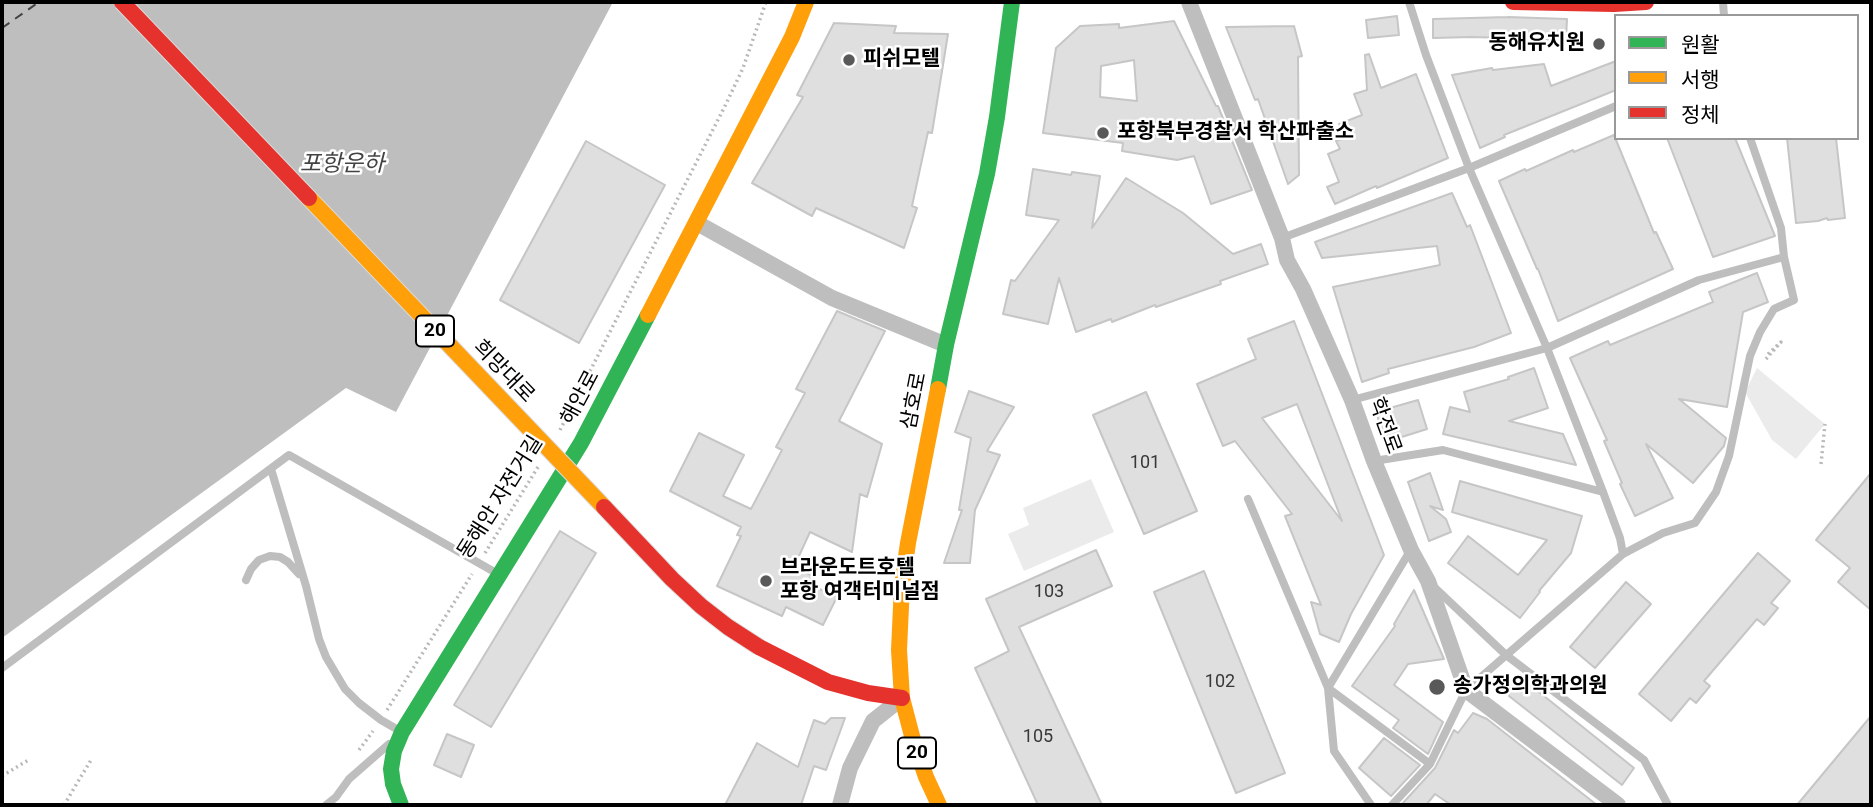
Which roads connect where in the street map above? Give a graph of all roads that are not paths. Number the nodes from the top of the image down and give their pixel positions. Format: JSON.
{"nodes":[{"id":1,"x":122,"y":2,"type":"edge"},
{"id":2,"x":806,"y":2,"type":"edge"},
{"id":3,"x":1012,"y":2,"type":"edge"},
{"id":4,"x":1189,"y":2,"type":"edge"},
{"id":5,"x":1409,"y":2,"type":"edge"},
{"id":6,"x":1513,"y":2,"type":"edge"},
{"id":7,"x":1646,"y":2,"type":"edge"},
{"id":8,"x":1614,"y":107,"type":"edge"},
{"id":9,"x":1751,"y":140,"type":"edge"},
{"id":10,"x":1469,"y":168,"type":"junction"},
{"id":11,"x":697,"y":223,"type":"junction"},
{"id":12,"x":1283,"y":238,"type":"junction"},
{"id":13,"x":1784,"y":257,"type":"junction"},
{"id":14,"x":946,"y":345,"type":"junction"},
{"id":15,"x":1547,"y":348,"type":"junction"},
{"id":16,"x":1352,"y":400,"type":"junction"},
{"id":17,"x":1374,"y":461,"type":"junction"},
{"id":18,"x":271,"y":469,"type":"junction"},
{"id":19,"x":1604,"y":492,"type":"junction"},
{"id":20,"x":1248,"y":499,"type":"dead end"},
{"id":21,"x":1411,"y":550,"type":"junction"},
{"id":22,"x":1623,"y":554,"type":"junction"},
{"id":23,"x":501,"y":575,"type":"junction"},
{"id":24,"x":246,"y":580,"type":"dead end"},
{"id":25,"x":1428,"y":581,"type":"junction"},
{"id":26,"x":306,"y":586,"type":"junction"},
{"id":27,"x":1506,"y":655,"type":"junction"},
{"id":28,"x":2,"y":668,"type":"edge"},
{"id":29,"x":1328,"y":688,"type":"junction"},
{"id":30,"x":1466,"y":690,"type":"junction"},
{"id":31,"x":902,"y":698,"type":"junction"},
{"id":32,"x":402,"y":732,"type":"junction"},
{"id":33,"x":1430,"y":764,"type":"junction"},
{"id":34,"x":326,"y":805,"type":"edge"},
{"id":35,"x":401,"y":805,"type":"edge"},
{"id":36,"x":840,"y":805,"type":"edge"},
{"id":37,"x":939,"y":805,"type":"edge"},
{"id":38,"x":1371,"y":805,"type":"edge"},
{"id":39,"x":1392,"y":805,"type":"edge"},
{"id":40,"x":1618,"y":805,"type":"edge"},
{"id":41,"x":1668,"y":805,"type":"edge"}],
"edges":[{"from":1,"to":31,"type":"main road","name":"희망대로","number":"20","bridge":true},
{"from":2,"to":11,"type":"main road","name":"해안로"},
{"from":3,"to":14,"type":"main road","name":"삼호로"},
{"from":4,"to":12,"type":"street","name":"학전로"},
{"from":5,"to":10,"type":"lane"},
{"from":6,"to":7,"type":"main road"},
{"from":8,"to":10,"type":"lane"},
{"from":9,"to":13,"type":"lane"},
{"from":10,"to":12,"type":"lane"},
{"from":10,"to":15,"type":"lane"},
{"from":11,"to":14,"type":"street"},
{"from":11,"to":23,"type":"main road","name":"해안로"},
{"from":12,"to":16,"type":"street","name":"학전로"},
{"from":13,"to":15,"type":"lane"},
{"from":13,"to":22,"type":"lane"},
{"from":14,"to":31,"type":"main road","name":"삼호로"},
{"from":15,"to":16,"type":"lane"},
{"from":15,"to":19,"type":"lane"},
{"from":16,"to":17,"type":"street","name":"학전로"},
{"from":17,"to":19,"type":"lane"},
{"from":17,"to":21,"type":"street","name":"학전로"},
{"from":18,"to":23,"type":"lane"},
{"from":18,"to":26,"type":"lane"},
{"from":18,"to":28,"type":"lane"},
{"from":19,"to":22,"type":"lane"},
{"from":20,"to":29,"type":"lane"},
{"from":21,"to":25,"type":"street","name":"학전로"},
{"from":21,"to":29,"type":"lane"},
{"from":22,"to":27,"type":"lane"},
{"from":23,"to":32,"type":"main road","name":"해안로"},
{"from":24,"to":26,"type":"lane"},
{"from":25,"to":27,"type":"lane"},
{"from":25,"to":30,"type":"street","name":"학전로"},
{"from":26,"to":32,"type":"lane"},
{"from":27,"to":30,"type":"lane"},
{"from":27,"to":41,"type":"lane"},
{"from":29,"to":33,"type":"lane"},
{"from":29,"to":38,"type":"lane"},
{"from":30,"to":33,"type":"lane"},
{"from":30,"to":40,"type":"street"},
{"from":31,"to":36,"type":"street"},
{"from":31,"to":37,"type":"main road","name":"삼호로","number":"20"},
{"from":32,"to":34,"type":"lane"},
{"from":32,"to":35,"type":"main road","name":"해안로"},
{"from":33,"to":39,"type":"lane"}]}
